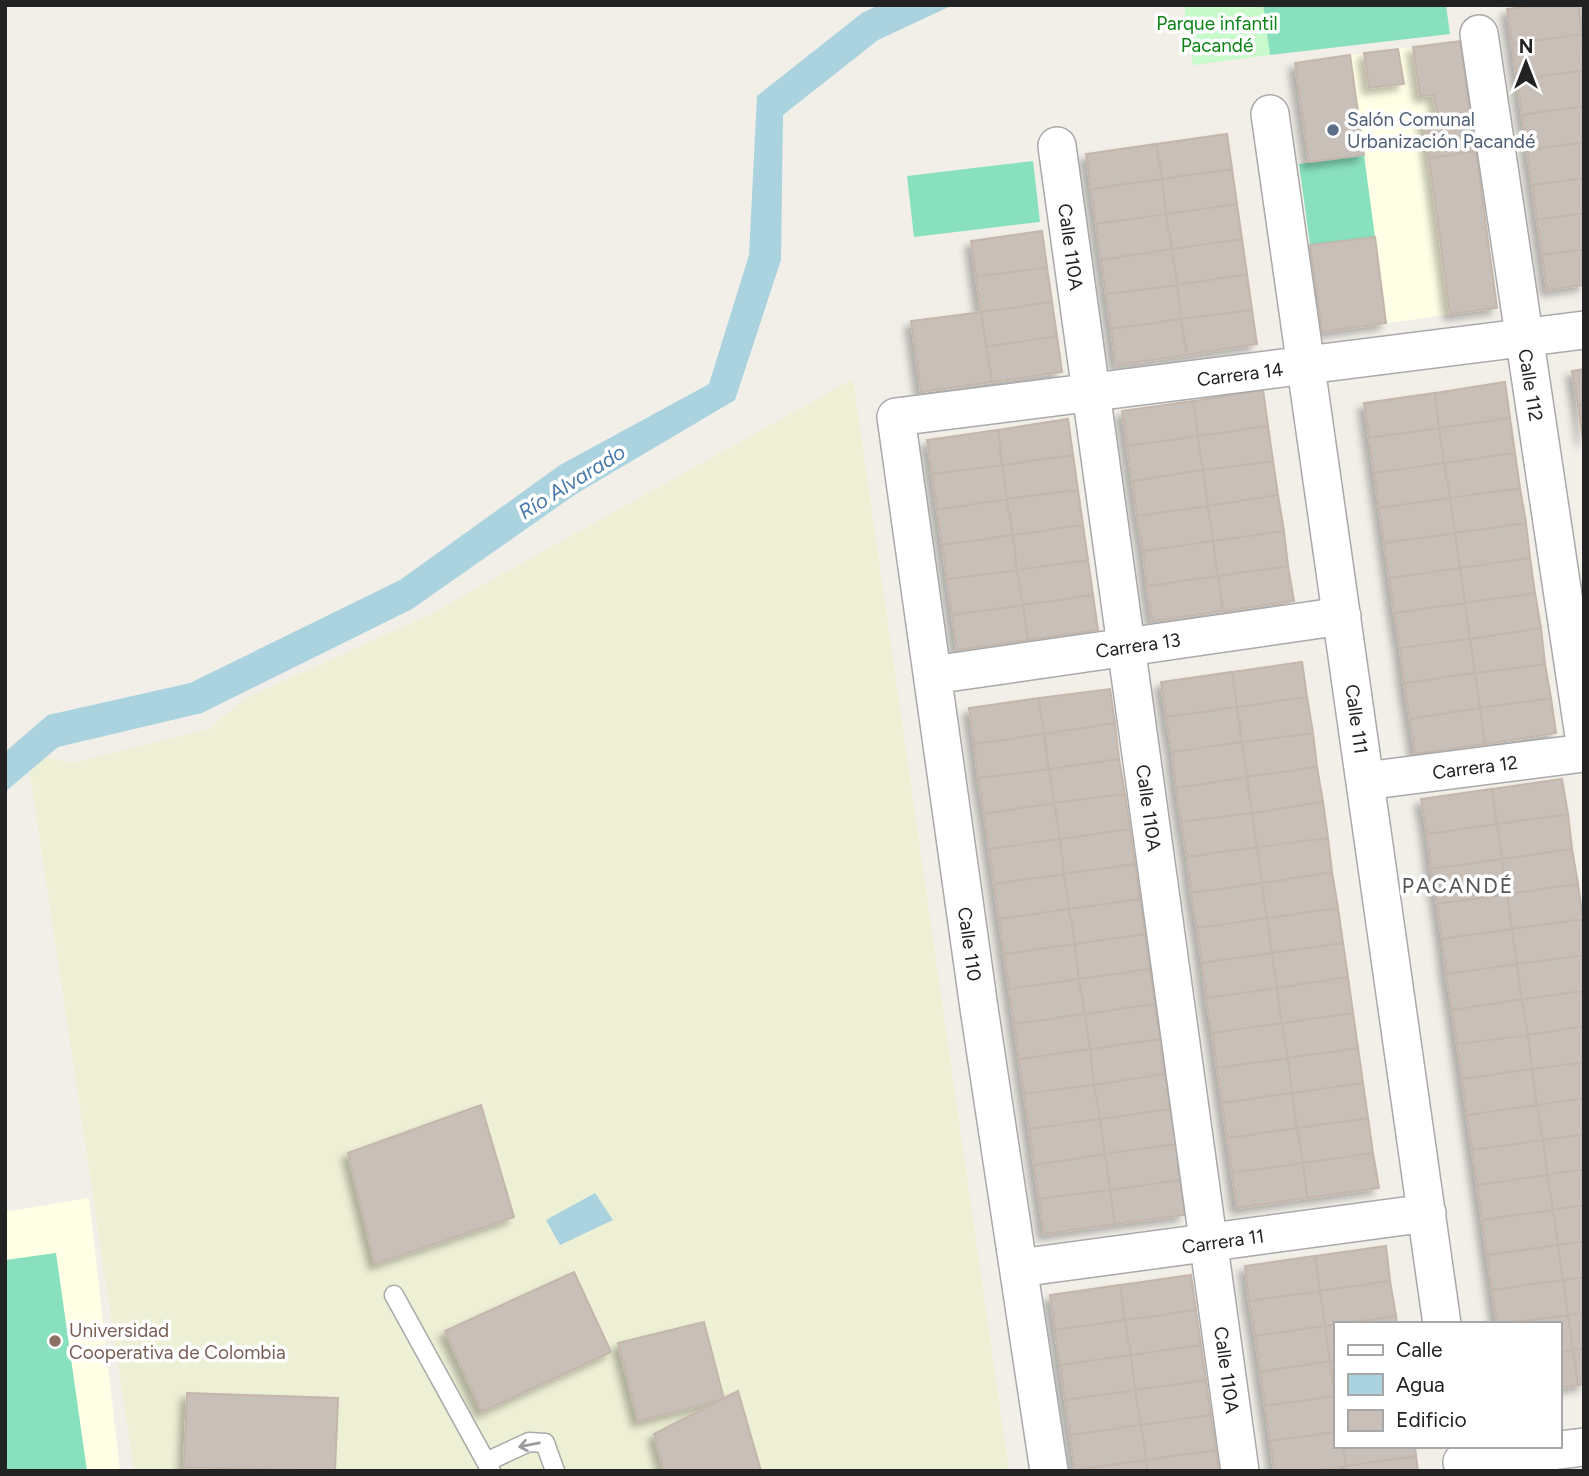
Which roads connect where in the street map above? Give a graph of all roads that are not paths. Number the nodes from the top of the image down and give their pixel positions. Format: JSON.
{"nodes":[{"id":1,"x":1479,"y":34,"type":"dead end"},
{"id":2,"x":1270,"y":114,"type":"dead end"},
{"id":3,"x":1057,"y":146,"type":"dead end"},
{"id":4,"x":1584,"y":330,"type":"edge"},
{"id":5,"x":1524,"y":338,"type":"junction"},
{"id":6,"x":1307,"y":365,"type":"junction"},
{"id":7,"x":1091,"y":393,"type":"junction"},
{"id":8,"x":896,"y":417,"type":"joint"},
{"id":9,"x":1342,"y":616,"type":"junction"},
{"id":10,"x":1126,"y":647,"type":"junction"},
{"id":11,"x":933,"y":675,"type":"junction"},
{"id":12,"x":1584,"y":736,"type":"edge"},
{"id":13,"x":1584,"y":752,"type":"edge"},
{"id":14,"x":1365,"y":781,"type":"junction"},
{"id":15,"x":1427,"y":1213,"type":"junction"},
{"id":16,"x":1209,"y":1243,"type":"junction"},
{"id":17,"x":1019,"y":1268,"type":"junction"},
{"id":18,"x":394,"y":1295,"type":"dead end"},
{"id":19,"x":1442,"y":1322,"type":"edge"},
{"id":20,"x":1584,"y":1447,"type":"edge"},
{"id":21,"x":1461,"y":1460,"type":"edge"},
{"id":22,"x":488,"y":1466,"type":"edge"},
{"id":23,"x":555,"y":1471,"type":"edge"},
{"id":24,"x":1049,"y":1471,"type":"edge"},
{"id":25,"x":1240,"y":1471,"type":"edge"}],
"edges":[{"from":1,"to":5,"type":"street","name":"Calle 112"},
{"from":2,"to":6,"type":"street","name":"Calle 111"},
{"from":3,"to":7,"type":"street","name":"Calle 110A"},
{"from":4,"to":5,"type":"street","name":"Carrera 14"},
{"from":5,"to":6,"type":"street","name":"Carrera 14"},
{"from":5,"to":12,"type":"street","name":"Calle 112"},
{"from":6,"to":7,"type":"street","name":"Carrera 14"},
{"from":6,"to":9,"type":"street","name":"Calle 111"},
{"from":7,"to":8,"type":"street","name":"Carrera 14"},
{"from":7,"to":10,"type":"street","name":"Calle 110A"},
{"from":8,"to":11,"type":"street","name":"Calle 110"},
{"from":9,"to":10,"type":"street","name":"Carrera 13"},
{"from":9,"to":14,"type":"street","name":"Calle 111"},
{"from":10,"to":11,"type":"street","name":"Carrera 13"},
{"from":10,"to":16,"type":"street","name":"Calle 110A"},
{"from":11,"to":17,"type":"street","name":"Calle 110"},
{"from":13,"to":14,"type":"street","name":"Carrera 12"},
{"from":14,"to":15,"type":"street","name":"Calle 111"},
{"from":15,"to":16,"type":"street","name":"Carrera 11"},
{"from":15,"to":19,"type":"street","name":"Calle 111"},
{"from":16,"to":17,"type":"street","name":"Carrera 11"},
{"from":16,"to":25,"type":"street","name":"Calle 110A"},
{"from":17,"to":24,"type":"street","name":"Calle 110"},
{"from":18,"to":22,"type":"lane"},
{"from":20,"to":21,"type":"street"},
{"from":23,"to":22,"type":"lane","one_way":true}]}
